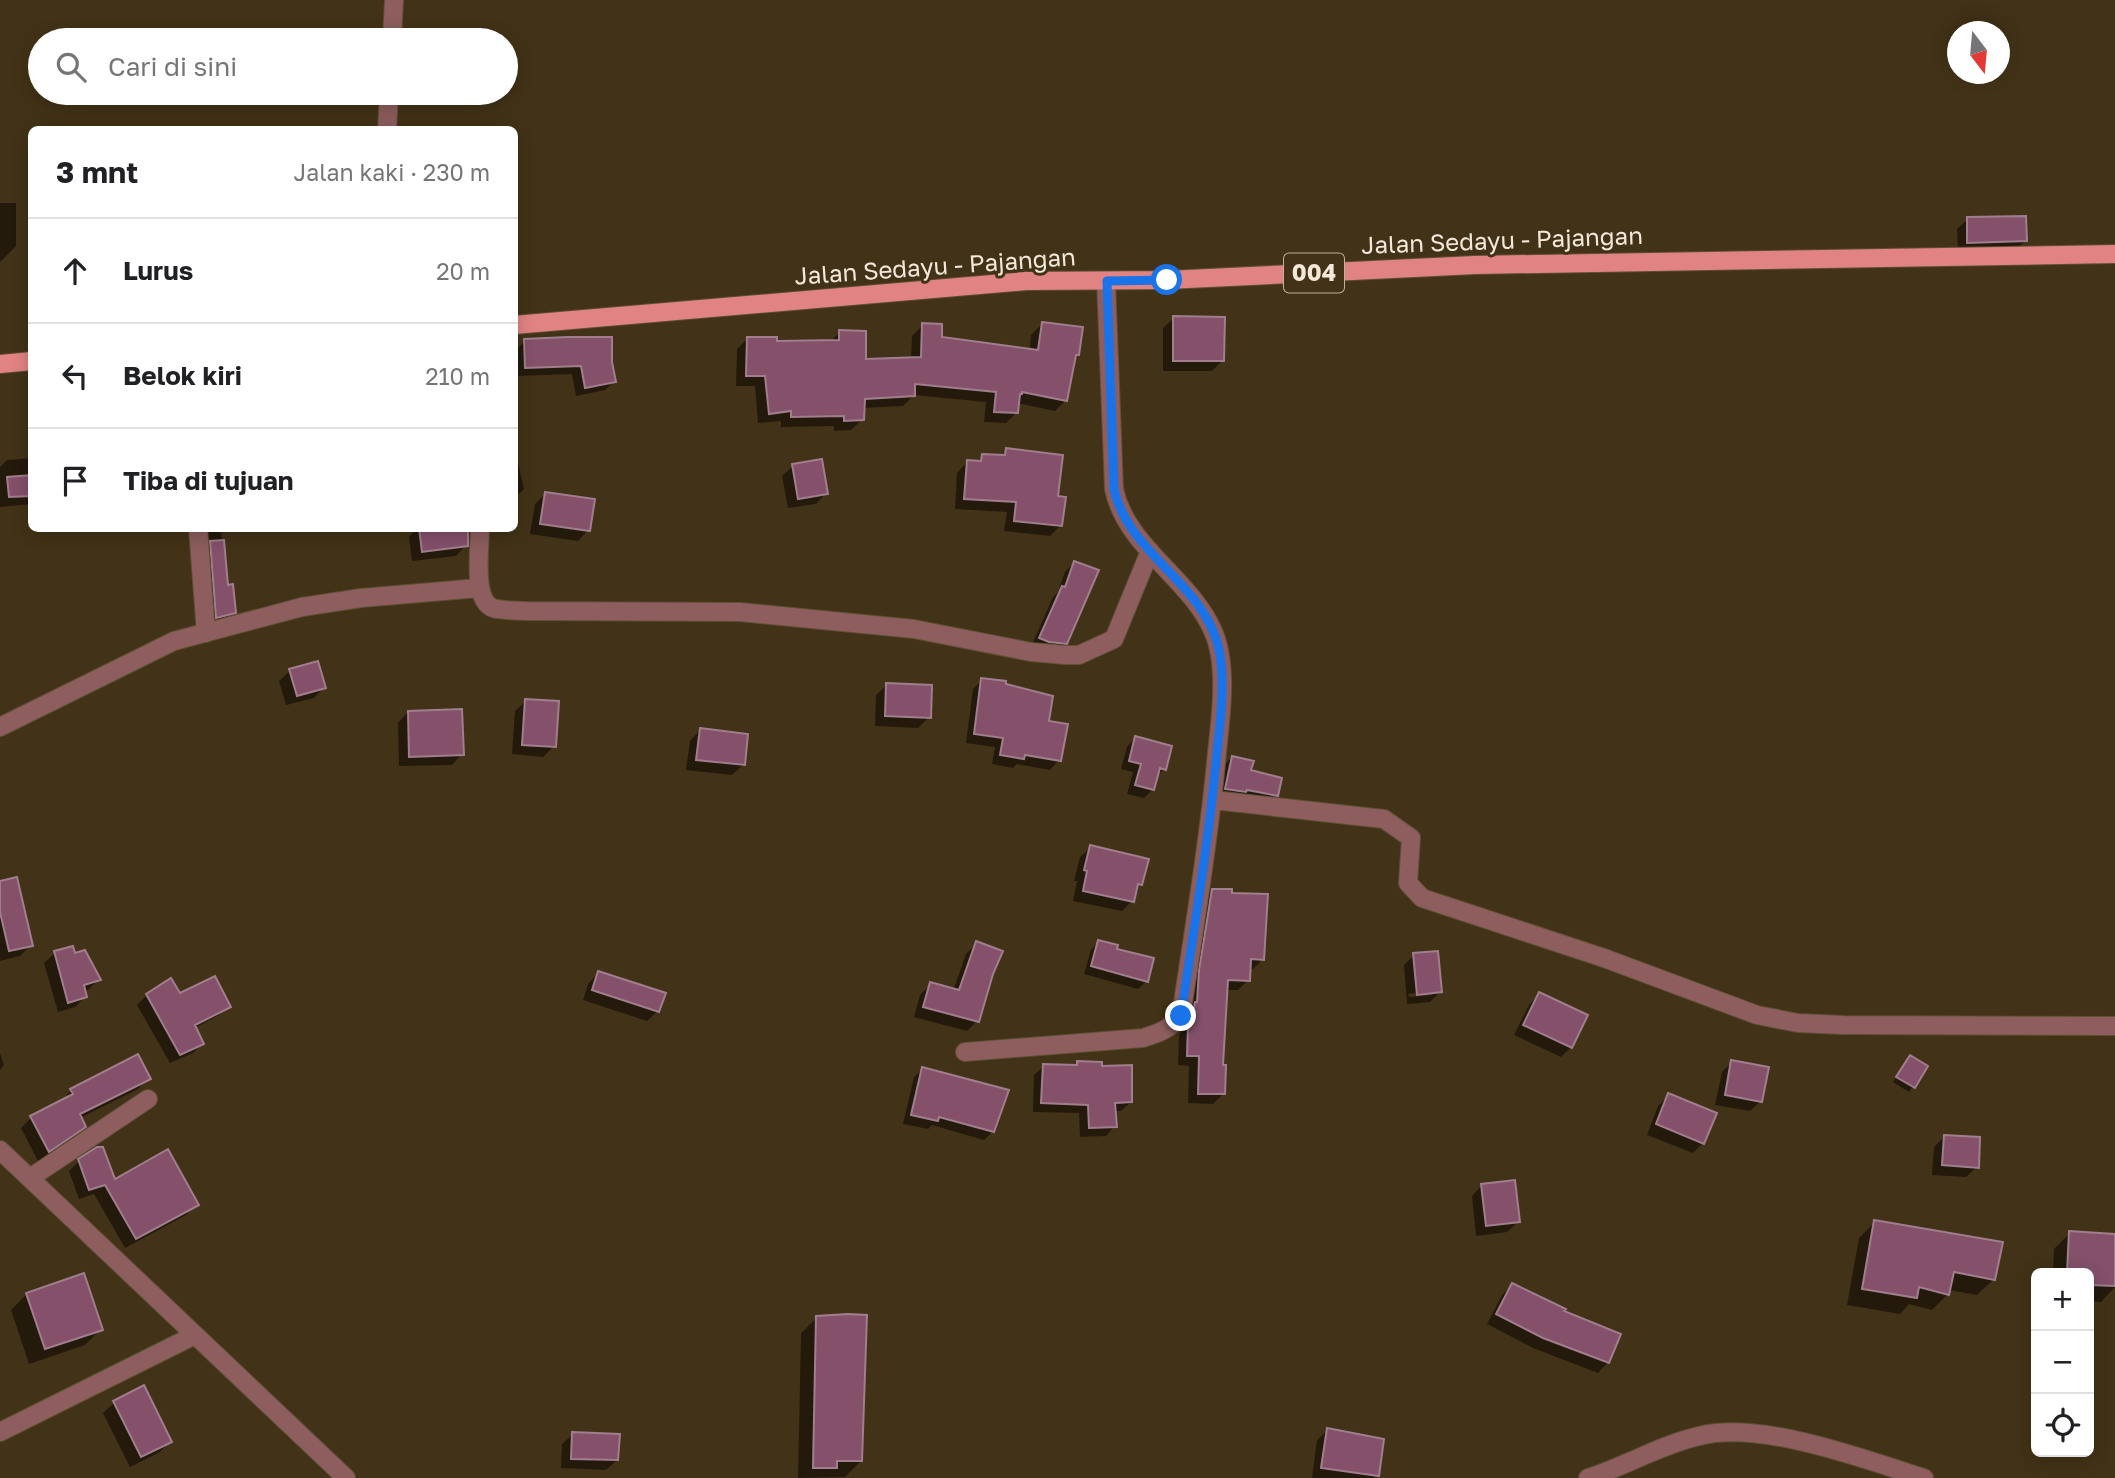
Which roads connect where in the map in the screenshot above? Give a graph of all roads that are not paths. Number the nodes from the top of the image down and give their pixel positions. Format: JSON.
{"nodes":[{"id":1,"x":394,"y":0,"type":"edge"},
{"id":2,"x":393,"y":28,"type":"edge"},
{"id":3,"x":388,"y":105,"type":"edge"},
{"id":4,"x":387,"y":126,"type":"edge"},
{"id":5,"x":2115,"y":254,"type":"edge"},
{"id":6,"x":1107,"y":281,"type":"junction"},
{"id":7,"x":518,"y":324,"type":"edge"},
{"id":8,"x":28,"y":361,"type":"edge"},
{"id":9,"x":0,"y":364,"type":"edge"},
{"id":10,"x":198,"y":532,"type":"edge"},
{"id":11,"x":480,"y":532,"type":"edge"},
{"id":12,"x":1150,"y":551,"type":"junction"},
{"id":13,"x":479,"y":588,"type":"junction"},
{"id":14,"x":206,"y":633,"type":"junction"},
{"id":15,"x":0,"y":727,"type":"edge"},
{"id":16,"x":1213,"y":800,"type":"junction"},
{"id":17,"x":2115,"y":1026,"type":"edge"},
{"id":18,"x":964,"y":1052,"type":"dead end"},
{"id":19,"x":148,"y":1099,"type":"dead end"},
{"id":20,"x":0,"y":1150,"type":"edge"},
{"id":21,"x":30,"y":1178,"type":"junction"},
{"id":22,"x":195,"y":1335,"type":"junction"},
{"id":23,"x":0,"y":1432,"type":"edge"},
{"id":24,"x":346,"y":1478,"type":"edge"},
{"id":25,"x":1588,"y":1478,"type":"edge"},
{"id":26,"x":1924,"y":1478,"type":"edge"}],
"edges":[{"from":1,"to":2,"type":"street"},
{"from":3,"to":4,"type":"street"},
{"from":5,"to":6,"type":"main road","name":"Jalan Sedayu - Pajangan","number":"004"},
{"from":6,"to":7,"type":"main road","name":"Jalan Sedayu - Pajangan","number":"004"},
{"from":6,"to":12,"type":"street"},
{"from":8,"to":9,"type":"main road"},
{"from":10,"to":14,"type":"street"},
{"from":11,"to":13,"type":"street"},
{"from":12,"to":13,"type":"street"},
{"from":12,"to":16,"type":"street"},
{"from":13,"to":14,"type":"street"},
{"from":14,"to":15,"type":"street"},
{"from":16,"to":17,"type":"street"},
{"from":16,"to":18,"type":"street"},
{"from":19,"to":21,"type":"street"},
{"from":20,"to":21,"type":"street"},
{"from":21,"to":22,"type":"street"},
{"from":22,"to":23,"type":"street"},
{"from":22,"to":24,"type":"street"},
{"from":25,"to":26,"type":"street"}]}
